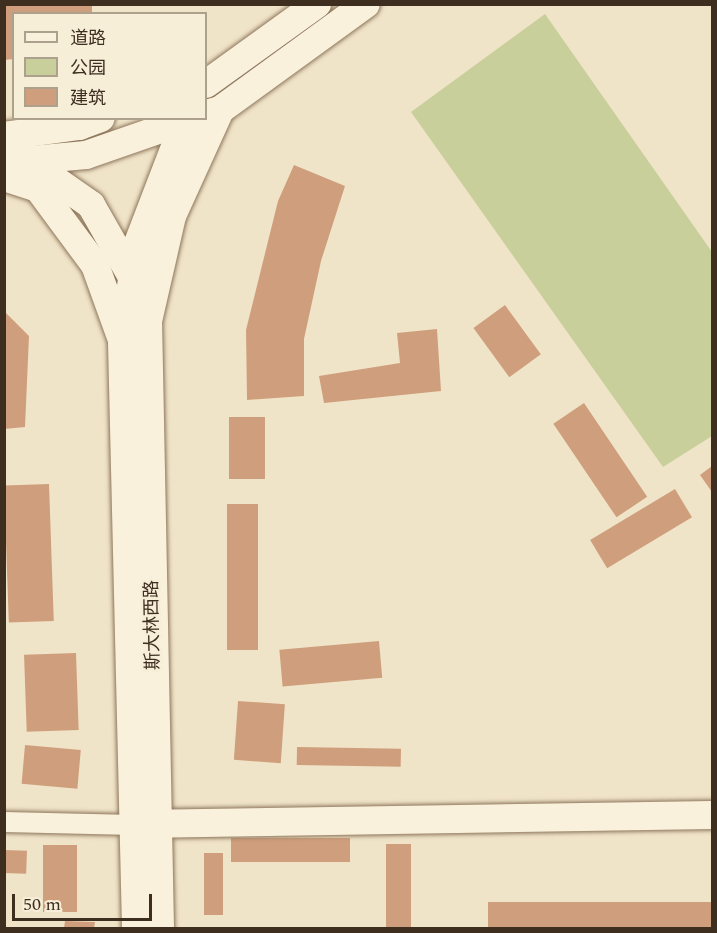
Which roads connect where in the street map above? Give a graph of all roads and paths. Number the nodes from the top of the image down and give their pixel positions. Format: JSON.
{"nodes":[{"id":1,"x":317,"y":4,"type":"edge"},
{"id":2,"x":366,"y":4,"type":"edge"},
{"id":3,"x":207,"y":83,"type":"edge"},
{"id":4,"x":207,"y":110,"type":"edge"},
{"id":5,"x":96,"y":120,"type":"edge"},
{"id":6,"x":186,"y":120,"type":"edge"},
{"id":7,"x":196,"y":120,"type":"edge"},
{"id":8,"x":197,"y":120,"type":"edge"},
{"id":9,"x":4,"y":136,"type":"edge"},
{"id":10,"x":12,"y":158,"type":"edge"},
{"id":11,"x":4,"y":177,"type":"edge"},
{"id":12,"x":133,"y":274,"type":"junction"},
{"id":13,"x":148,"y":321,"type":"junction"},
{"id":14,"x":122,"y":342,"type":"junction"},
{"id":15,"x":712,"y":815,"type":"edge"},
{"id":16,"x":4,"y":822,"type":"edge"},
{"id":17,"x":146,"y":824,"type":"junction"},
{"id":18,"x":136,"y":928,"type":"edge"},
{"id":19,"x":160,"y":928,"type":"edge"}],
"edges":[{"from":1,"to":3,"type":"main road"},
{"from":2,"to":4,"type":"main road"},
{"from":5,"to":9,"type":"main road"},
{"from":6,"to":10,"type":"main road"},
{"from":7,"to":12,"type":"main road"},
{"from":8,"to":13,"type":"main road"},
{"from":10,"to":12,"type":"main road"},
{"from":11,"to":14,"type":"main road"},
{"from":12,"to":13,"type":"main road"},
{"from":12,"to":14,"type":"main road"},
{"from":13,"to":17,"type":"main road","name":"斯大林西路"},
{"from":14,"to":17,"type":"main road","name":"斯大林西路"},
{"from":15,"to":17,"type":"main road"},
{"from":16,"to":17,"type":"street"},
{"from":17,"to":18,"type":"main road","name":"斯大林西路"},
{"from":17,"to":19,"type":"main road","name":"斯大林西路"}]}
